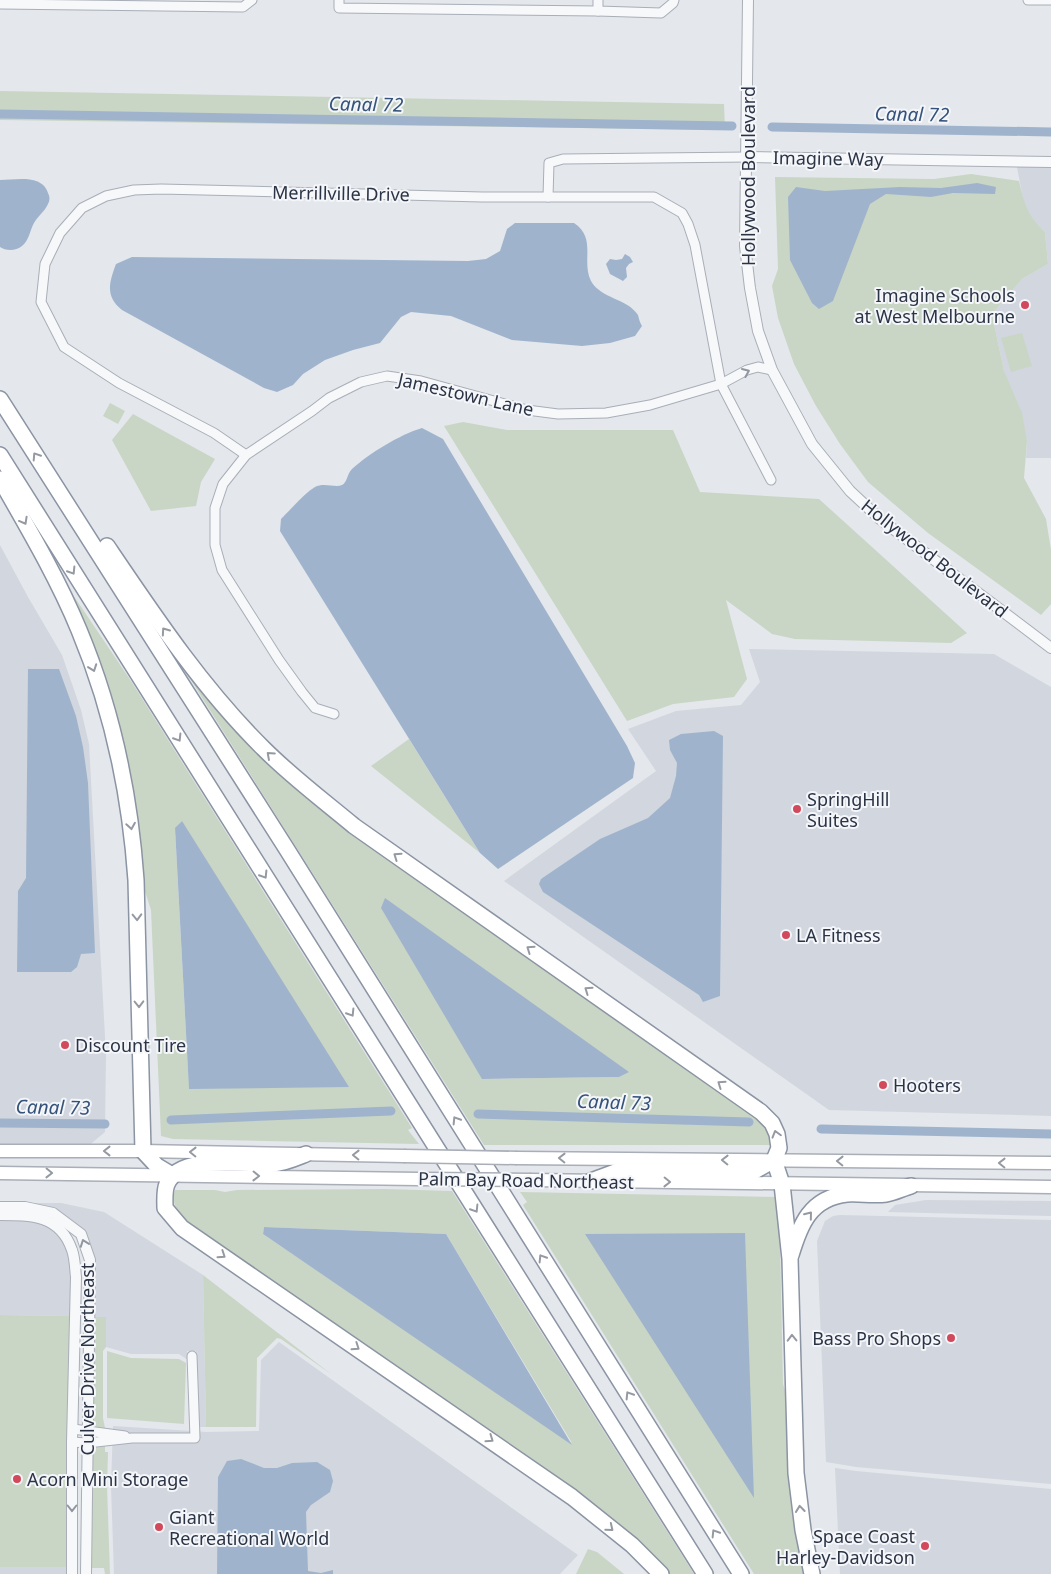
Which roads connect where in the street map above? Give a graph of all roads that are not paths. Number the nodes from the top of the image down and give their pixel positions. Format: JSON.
{"nodes":[{"id":1,"x":252,"y":0,"type":"edge"},
{"id":2,"x":339,"y":0,"type":"edge"},
{"id":3,"x":438,"y":0,"type":"edge"},
{"id":4,"x":519,"y":0,"type":"edge"},
{"id":5,"x":598,"y":0,"type":"edge"},
{"id":6,"x":674,"y":0,"type":"edge"},
{"id":7,"x":748,"y":0,"type":"edge"},
{"id":8,"x":1028,"y":0,"type":"edge"},
{"id":9,"x":1051,"y":0,"type":"edge"},
{"id":10,"x":19,"y":2,"type":"edge"},
{"id":11,"x":98,"y":3,"type":"edge"},
{"id":12,"x":177,"y":3,"type":"edge"},
{"id":13,"x":0,"y":4,"type":"edge"},
{"id":14,"x":440,"y":10,"type":"junction"},
{"id":15,"x":518,"y":11,"type":"junction"},
{"id":16,"x":598,"y":11,"type":"junction"},
{"id":17,"x":748,"y":156,"type":"junction"},
{"id":18,"x":1051,"y":162,"type":"edge"},
{"id":19,"x":548,"y":197,"type":"junction"},
{"id":20,"x":772,"y":370,"type":"junction"},
{"id":21,"x":721,"y":384,"type":"junction"},
{"id":22,"x":0,"y":399,"type":"edge"},
{"id":23,"x":0,"y":455,"type":"edge"},
{"id":24,"x":246,"y":455,"type":"junction"},
{"id":25,"x":0,"y":478,"type":"edge"},
{"id":26,"x":771,"y":480,"type":"dead end"},
{"id":27,"x":72,"y":512,"type":"junction"},
{"id":28,"x":1051,"y":648,"type":"edge"},
{"id":29,"x":334,"y":714,"type":"dead end"},
{"id":30,"x":0,"y":1150,"type":"edge"},
{"id":31,"x":143,"y":1151,"type":"junction"},
{"id":32,"x":306,"y":1154,"type":"junction"},
{"id":33,"x":774,"y":1160,"type":"junction"},
{"id":34,"x":1051,"y":1163,"type":"edge"},
{"id":35,"x":0,"y":1173,"type":"edge"},
{"id":36,"x":172,"y":1175,"type":"junction"},
{"id":37,"x":591,"y":1181,"type":"junction"},
{"id":38,"x":782,"y":1184,"type":"junction"},
{"id":39,"x":911,"y":1186,"type":"junction"},
{"id":40,"x":1051,"y":1187,"type":"edge"},
{"id":41,"x":0,"y":1207,"type":"edge"},
{"id":42,"x":0,"y":1215,"type":"edge"},
{"id":43,"x":790,"y":1259,"type":"junction"},
{"id":44,"x":192,"y":1356,"type":"dead end"},
{"id":45,"x":73,"y":1429,"type":"junction"},
{"id":46,"x":87,"y":1431,"type":"junction"},
{"id":47,"x":132,"y":1438,"type":"junction"},
{"id":48,"x":72,"y":1442,"type":"junction"},
{"id":49,"x":87,"y":1443,"type":"junction"},
{"id":50,"x":72,"y":1574,"type":"edge"},
{"id":51,"x":86,"y":1574,"type":"edge"},
{"id":52,"x":661,"y":1574,"type":"edge"},
{"id":53,"x":705,"y":1574,"type":"edge"},
{"id":54,"x":741,"y":1574,"type":"edge"},
{"id":55,"x":812,"y":1574,"type":"edge"}],
"edges":[{"from":1,"to":12,"type":"street"},
{"from":2,"to":14,"type":"street"},
{"from":3,"to":14,"type":"street"},
{"from":4,"to":15,"type":"street"},
{"from":5,"to":16,"type":"street"},
{"from":6,"to":16,"type":"street"},
{"from":7,"to":17,"type":"street","name":"Hollywood Boulevard"},
{"from":8,"to":9,"type":"street"},
{"from":10,"to":11,"type":"street"},
{"from":10,"to":13,"type":"street"},
{"from":11,"to":12,"type":"street"},
{"from":14,"to":15,"type":"street"},
{"from":15,"to":16,"type":"street"},
{"from":17,"to":18,"type":"street","name":"Imagine Way"},
{"from":17,"to":19,"type":"street","name":"Imagine Way"},
{"from":17,"to":20,"type":"street","name":"Hollywood Boulevard"},
{"from":19,"to":21,"type":"street","name":"Merrillville Drive"},
{"from":19,"to":24,"type":"street","name":"Merrillville Drive"},
{"from":21,"to":20,"type":"street","name":"Jamestown Lane","one_way":true},
{"from":20,"to":28,"type":"street","name":"Hollywood Boulevard"},
{"from":21,"to":24,"type":"street","name":"Jamestown Lane"},
{"from":21,"to":26,"type":"street","name":"Merrillville Drive"},
{"from":27,"to":22,"type":"highway","one_way":true},
{"from":23,"to":53,"type":"highway","one_way":true},
{"from":24,"to":29,"type":"street","name":"Jamestown Lane"},
{"from":25,"to":31,"type":"highway","one_way":true},
{"from":33,"to":27,"type":"highway","one_way":true},
{"from":54,"to":27,"type":"highway","one_way":true},
{"from":31,"to":30,"type":"main road","name":"Palm Bay Road Northeast","one_way":true},
{"from":32,"to":31,"type":"main road","name":"Palm Bay Road Northeast","one_way":true},
{"from":31,"to":36,"type":"highway"},
{"from":33,"to":32,"type":"main road","name":"Palm Bay Road Northeast","one_way":true,"bridge":true},
{"from":32,"to":36,"type":"highway"},
{"from":34,"to":33,"type":"main road","name":"Palm Bay Road Northeast","one_way":true},
{"from":33,"to":37,"type":"highway"},
{"from":33,"to":38,"type":"highway"},
{"from":35,"to":36,"type":"main road","name":"Palm Bay Road Northeast","one_way":true},
{"from":36,"to":37,"type":"main road","name":"Palm Bay Road Northeast","one_way":true,"bridge":true},
{"from":36,"to":52,"type":"highway","one_way":true},
{"from":37,"to":38,"type":"main road","name":"Palm Bay Road Northeast","one_way":true},
{"from":38,"to":39,"type":"main road","name":"Palm Bay Road Northeast"},
{"from":38,"to":43,"type":"highway"},
{"from":39,"to":40,"type":"main road","name":"Palm Bay Road Northeast"},
{"from":43,"to":39,"type":"highway","one_way":true},
{"from":46,"to":41,"type":"street","name":"Culver Drive Northeast","one_way":true},
{"from":42,"to":45,"type":"street","name":"Culver Drive Northeast"},
{"from":55,"to":43,"type":"highway","one_way":true},
{"from":44,"to":47,"type":"street"},
{"from":45,"to":46,"type":"street"},
{"from":45,"to":48,"type":"street","name":"Culver Drive Northeast"},
{"from":46,"to":47,"type":"street"},
{"from":46,"to":49,"type":"street","name":"Culver Drive Northeast"},
{"from":47,"to":49,"type":"street"},
{"from":48,"to":49,"type":"street"},
{"from":48,"to":50,"type":"street","name":"Culver Drive Northeast","one_way":true},
{"from":49,"to":51,"type":"street","name":"Culver Drive Northeast"}]}
